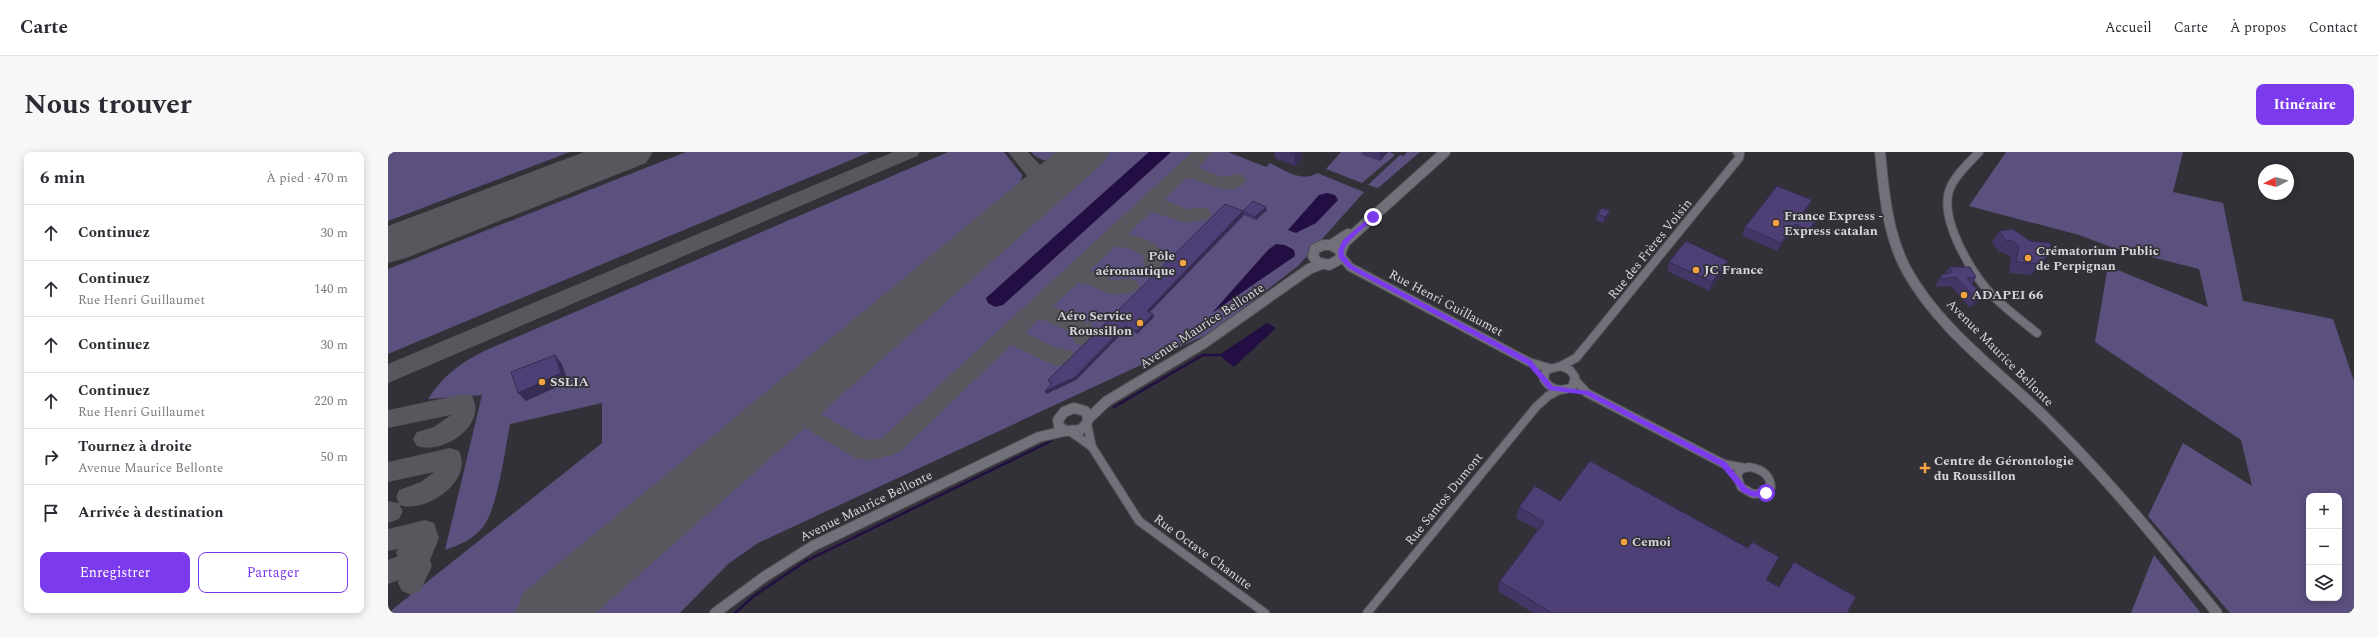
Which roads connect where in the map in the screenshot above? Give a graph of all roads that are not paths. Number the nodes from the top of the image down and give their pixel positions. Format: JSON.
{"nodes":[{"id":1,"x":1439,"y":152,"type":"edge"},
{"id":2,"x":1445,"y":152,"type":"edge"},
{"id":3,"x":1880,"y":152,"type":"edge"},
{"id":4,"x":1979,"y":152,"type":"edge"},
{"id":5,"x":1738,"y":153,"type":"edge"},
{"id":6,"x":1331,"y":245,"type":"junction"},
{"id":7,"x":1341,"y":254,"type":"junction"},
{"id":8,"x":1314,"y":258,"type":"junction"},
{"id":9,"x":1322,"y":264,"type":"junction"},
{"id":10,"x":1332,"y":264,"type":"junction"},
{"id":11,"x":1350,"y":266,"type":"junction"},
{"id":12,"x":1309,"y":269,"type":"junction"},
{"id":13,"x":2037,"y":333,"type":"dead end"},
{"id":14,"x":1576,"y":358,"type":"junction"},
{"id":15,"x":1529,"y":362,"type":"junction"},
{"id":16,"x":1561,"y":366,"type":"junction"},
{"id":17,"x":1549,"y":368,"type":"junction"},
{"id":18,"x":1574,"y":377,"type":"junction"},
{"id":19,"x":1545,"y":380,"type":"junction"},
{"id":20,"x":1568,"y":389,"type":"junction"},
{"id":21,"x":1559,"y":390,"type":"junction"},
{"id":22,"x":1587,"y":393,"type":"junction"},
{"id":23,"x":1107,"y":401,"type":"junction"},
{"id":24,"x":1540,"y":402,"type":"junction"},
{"id":25,"x":1081,"y":409,"type":"junction"},
{"id":26,"x":1058,"y":420,"type":"junction"},
{"id":27,"x":1088,"y":422,"type":"junction"},
{"id":28,"x":1068,"y":432,"type":"junction"},
{"id":29,"x":1039,"y":437,"type":"junction"},
{"id":30,"x":1092,"y":447,"type":"junction"},
{"id":31,"x":1724,"y":464,"type":"junction"},
{"id":32,"x":1744,"y":468,"type":"junction"},
{"id":33,"x":1737,"y":479,"type":"junction"},
{"id":34,"x":715,"y":613,"type":"edge"},
{"id":35,"x":1265,"y":613,"type":"edge"},
{"id":36,"x":1367,"y":613,"type":"edge"},
{"id":37,"x":2217,"y":613,"type":"edge"}],
"edges":[{"from":1,"to":6,"type":"street"},
{"from":2,"to":7,"type":"street"},
{"from":3,"to":37,"type":"street","name":"Avenue Maurice Bellonte"},
{"from":4,"to":13,"type":"street"},
{"from":5,"to":14,"type":"street","name":"Rue des Frères Voisin"},
{"from":6,"to":7,"type":"street"},
{"from":6,"to":8,"type":"street"},
{"from":7,"to":10,"type":"street"},
{"from":7,"to":11,"type":"street","name":"Rue Henri Guillaumet"},
{"from":8,"to":9,"type":"street"},
{"from":8,"to":12,"type":"street"},
{"from":9,"to":10,"type":"street"},
{"from":9,"to":12,"type":"street","name":"Avenue Maurice Bellonte"},
{"from":10,"to":11,"type":"street","name":"Rue Henri Guillaumet"},
{"from":11,"to":15,"type":"street","name":"Rue Henri Guillaumet"},
{"from":12,"to":23,"type":"street","name":"Avenue Maurice Bellonte"},
{"from":14,"to":16,"type":"street","name":"Rue des Frères Voisin"},
{"from":14,"to":18,"type":"street","name":"Rue des Frères Voisin"},
{"from":15,"to":17,"type":"street","name":"Rue Henri Guillaumet"},
{"from":15,"to":19,"type":"street","name":"Rue Henri Guillaumet"},
{"from":16,"to":17,"type":"street"},
{"from":16,"to":18,"type":"street"},
{"from":17,"to":19,"type":"street"},
{"from":18,"to":20,"type":"street"},
{"from":18,"to":22,"type":"street"},
{"from":19,"to":21,"type":"street"},
{"from":19,"to":24,"type":"street","name":"Rue Santos Dumont"},
{"from":20,"to":21,"type":"street"},
{"from":20,"to":22,"type":"street"},
{"from":21,"to":24,"type":"street","name":"Rue Santos Dumont"},
{"from":22,"to":31,"type":"street"},
{"from":23,"to":25,"type":"street","name":"Avenue Maurice Bellonte"},
{"from":23,"to":27,"type":"street","name":"Avenue Maurice Bellonte"},
{"from":24,"to":36,"type":"street","name":"Rue Santos Dumont"},
{"from":25,"to":26,"type":"street"},
{"from":25,"to":27,"type":"street"},
{"from":26,"to":28,"type":"street"},
{"from":26,"to":29,"type":"street","name":"Avenue Maurice Bellonte"},
{"from":27,"to":28,"type":"street"},
{"from":27,"to":30,"type":"street","name":"Rue Octave Chanute"},
{"from":28,"to":29,"type":"street","name":"Avenue Maurice Bellonte"},
{"from":28,"to":30,"type":"street","name":"Rue Octave Chanute"},
{"from":29,"to":34,"type":"street","name":"Avenue Maurice Bellonte"},
{"from":30,"to":35,"type":"street","name":"Rue Octave Chanute"},
{"from":31,"to":32,"type":"street"},
{"from":31,"to":33,"type":"street"},
{"from":32,"to":33,"type":"street"},
{"from":32,"to":33,"type":"street"}]}
